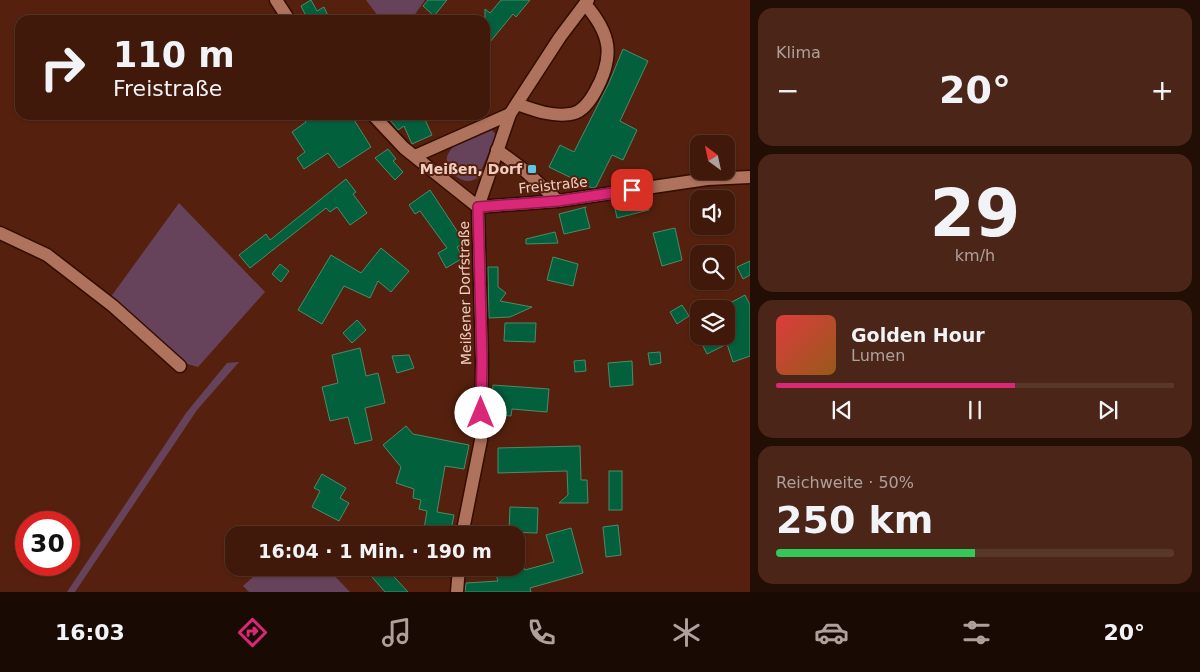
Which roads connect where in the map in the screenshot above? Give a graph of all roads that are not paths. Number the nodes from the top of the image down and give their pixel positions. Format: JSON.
{"nodes":[{"id":1,"x":276,"y":0,"type":"edge"},
{"id":2,"x":586,"y":2,"type":"edge"},
{"id":3,"x":286,"y":15,"type":"edge"},
{"id":4,"x":514,"y":109,"type":"junction"},
{"id":5,"x":378,"y":120,"type":"edge"},
{"id":6,"x":497,"y":150,"type":"junction"},
{"id":7,"x":415,"y":156,"type":"junction"},
{"id":8,"x":750,"y":177,"type":"edge"},
{"id":9,"x":558,"y":201,"type":"junction"},
{"id":10,"x":478,"y":207,"type":"junction"},
{"id":11,"x":0,"y":233,"type":"edge"},
{"id":12,"x":180,"y":366,"type":"dead end"},
{"id":13,"x":464,"y":526,"type":"edge"},
{"id":14,"x":458,"y":576,"type":"edge"},
{"id":15,"x":457,"y":592,"type":"edge"}],
"edges":[{"from":1,"to":3,"type":"street"},
{"from":2,"to":4,"type":"street","name":"Meißener Dorfstraße"},
{"from":2,"to":4,"type":"street"},
{"from":4,"to":6,"type":"street","name":"Meißener Dorfstraße"},
{"from":4,"to":7,"type":"street"},
{"from":5,"to":7,"type":"street"},
{"from":6,"to":9,"type":"street"},
{"from":6,"to":10,"type":"street","name":"Meißener Dorfstraße"},
{"from":7,"to":10,"type":"street"},
{"from":8,"to":9,"type":"street","name":"Freistraße"},
{"from":9,"to":10,"type":"street","name":"Freistraße"},
{"from":10,"to":13,"type":"street","name":"Meißener Dorfstraße"},
{"from":11,"to":12,"type":"street"},
{"from":14,"to":15,"type":"street"}]}
